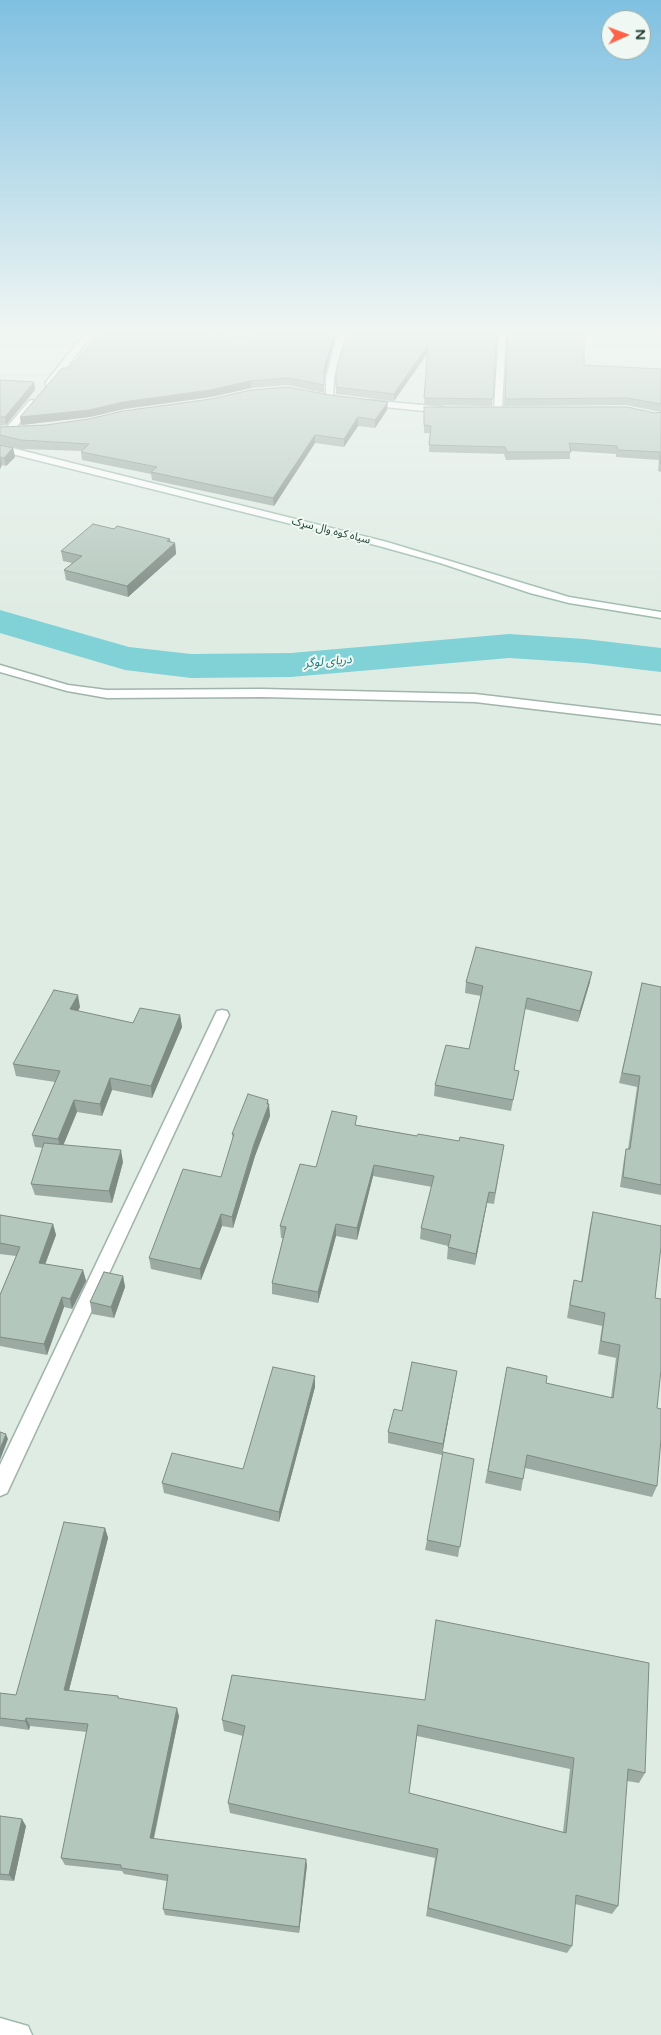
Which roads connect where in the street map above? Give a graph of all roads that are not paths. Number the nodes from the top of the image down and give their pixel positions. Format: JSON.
{"nodes":[{"id":1,"x":20,"y":423,"type":"edge"},
{"id":2,"x":0,"y":430,"type":"edge"},
{"id":3,"x":0,"y":448,"type":"edge"},
{"id":4,"x":661,"y":615,"type":"edge"},
{"id":5,"x":0,"y":668,"type":"edge"},
{"id":6,"x":661,"y":720,"type":"edge"},
{"id":7,"x":222,"y":1015,"type":"dead end"},
{"id":8,"x":0,"y":1486,"type":"edge"},
{"id":9,"x":0,"y":2031,"type":"edge"},
{"id":10,"x":20,"y":2035,"type":"edge"}],
"edges":[{"from":1,"to":2,"type":"street"},
{"from":3,"to":4,"type":"street","name":"سیاه کوه وال سړک"},
{"from":5,"to":6,"type":"street"},
{"from":7,"to":8,"type":"street"},
{"from":9,"to":10,"type":"street"}]}
